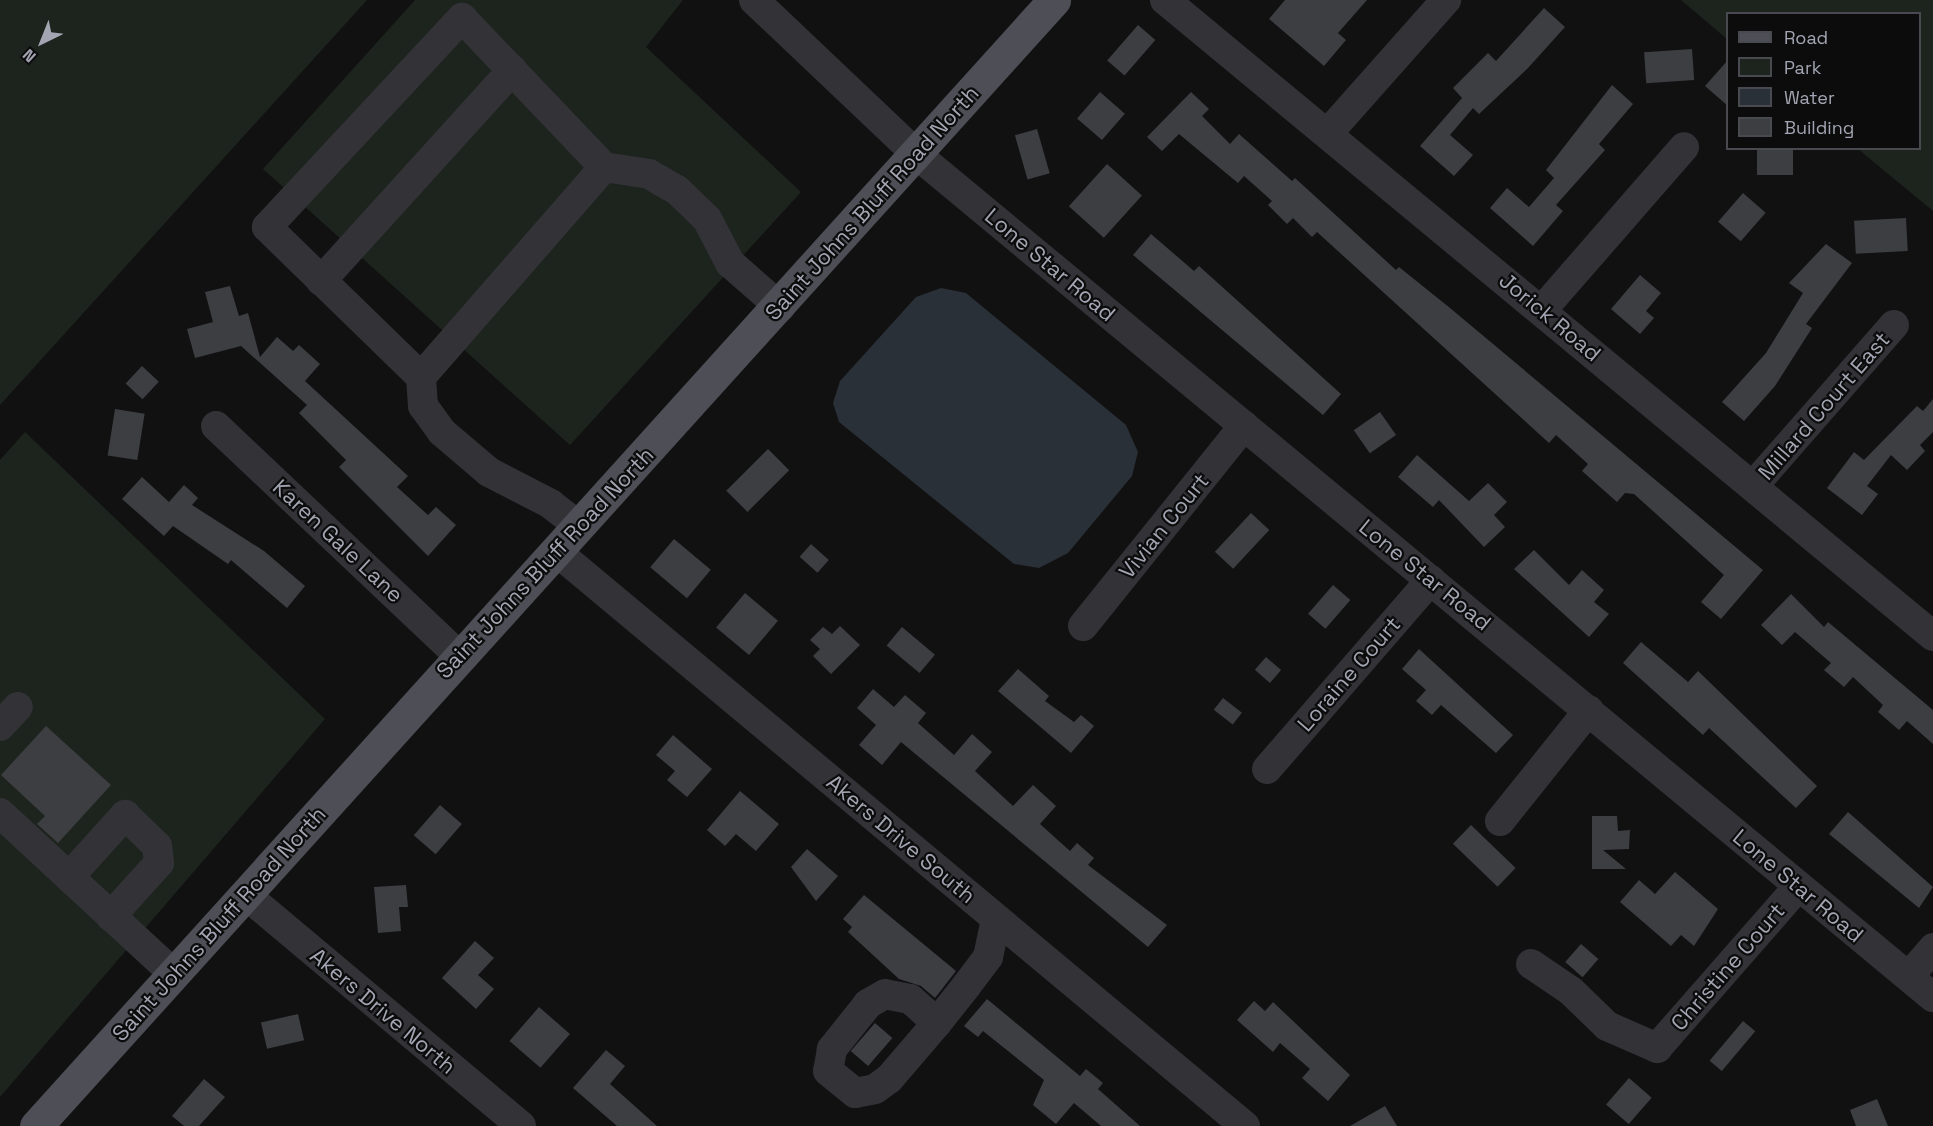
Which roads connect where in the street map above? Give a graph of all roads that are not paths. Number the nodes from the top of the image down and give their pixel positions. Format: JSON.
{"nodes":[{"id":1,"x":754,"y":0,"type":"edge"},
{"id":2,"x":1054,"y":0,"type":"edge"},
{"id":3,"x":1165,"y":0,"type":"edge"},
{"id":4,"x":1446,"y":0,"type":"edge"},
{"id":5,"x":512,"y":70,"type":"junction"},
{"id":6,"x":1328,"y":133,"type":"junction"},
{"id":7,"x":1684,"y":147,"type":"dead end"},
{"id":8,"x":916,"y":154,"type":"junction"},
{"id":9,"x":604,"y":167,"type":"junction"},
{"id":10,"x":321,"y":281,"type":"junction"},
{"id":11,"x":780,"y":307,"type":"junction"},
{"id":12,"x":1542,"y":310,"type":"junction"},
{"id":13,"x":1894,"y":325,"type":"dead end"},
{"id":14,"x":421,"y":377,"type":"junction"},
{"id":15,"x":216,"y":426,"type":"dead end"},
{"id":16,"x":1244,"y":426,"type":"junction"},
{"id":17,"x":1753,"y":486,"type":"junction"},
{"id":18,"x":580,"y":527,"type":"junction"},
{"id":19,"x":557,"y":552,"type":"junction"},
{"id":20,"x":1431,"y":580,"type":"junction"},
{"id":21,"x":1083,"y":626,"type":"dead end"},
{"id":22,"x":1933,"y":636,"type":"edge"},
{"id":23,"x":459,"y":656,"type":"junction"},
{"id":24,"x":1589,"y":711,"type":"junction"},
{"id":25,"x":1267,"y":769,"type":"dead end"},
{"id":26,"x":0,"y":813,"type":"edge"},
{"id":27,"x":1500,"y":821,"type":"dead end"},
{"id":28,"x":69,"y":877,"type":"junction"},
{"id":29,"x":1799,"y":886,"type":"junction"},
{"id":30,"x":246,"y":895,"type":"junction"},
{"id":31,"x":111,"y":916,"type":"junction"},
{"id":32,"x":996,"y":919,"type":"junction"},
{"id":33,"x":1933,"y":948,"type":"edge"},
{"id":34,"x":1531,"y":964,"type":"dead end"},
{"id":35,"x":174,"y":974,"type":"junction"},
{"id":36,"x":1909,"y":976,"type":"junction"},
{"id":37,"x":1933,"y":997,"type":"edge"},
{"id":38,"x":937,"y":1023,"type":"dead end"},
{"id":39,"x":36,"y":1126,"type":"edge"},
{"id":40,"x":521,"y":1126,"type":"edge"},
{"id":41,"x":1245,"y":1126,"type":"edge"}],
"edges":[{"from":1,"to":8,"type":"street","name":"Lone Star Road"},
{"from":2,"to":8,"type":"main road","name":"Saint Johns Bluff Road North"},
{"from":3,"to":6,"type":"street","name":"Jorick Road"},
{"from":4,"to":6,"type":"street"},
{"from":5,"to":9,"type":"street"},
{"from":5,"to":10,"type":"street"},
{"from":5,"to":10,"type":"street"},
{"from":6,"to":12,"type":"street","name":"Jorick Road"},
{"from":7,"to":12,"type":"street"},
{"from":8,"to":11,"type":"main road","name":"Saint Johns Bluff Road North"},
{"from":8,"to":16,"type":"street","name":"Lone Star Road"},
{"from":9,"to":11,"type":"street"},
{"from":9,"to":14,"type":"street"},
{"from":10,"to":14,"type":"street"},
{"from":11,"to":18,"type":"main road","name":"Saint Johns Bluff Road North"},
{"from":12,"to":17,"type":"street","name":"Jorick Road"},
{"from":13,"to":17,"type":"street","name":"Millard Court East"},
{"from":14,"to":18,"type":"street"},
{"from":15,"to":23,"type":"street","name":"Karen Gale Lane"},
{"from":16,"to":20,"type":"street","name":"Lone Star Road"},
{"from":16,"to":21,"type":"street","name":"Vivian Court"},
{"from":17,"to":22,"type":"street","name":"Jorick Road"},
{"from":18,"to":19,"type":"main road","name":"Saint Johns Bluff Road North"},
{"from":19,"to":23,"type":"main road","name":"Saint Johns Bluff Road North"},
{"from":19,"to":32,"type":"street","name":"Akers Drive South"},
{"from":20,"to":24,"type":"street","name":"Lone Star Road"},
{"from":20,"to":25,"type":"street","name":"Loraine Court"},
{"from":23,"to":30,"type":"main road","name":"Saint Johns Bluff Road North"},
{"from":24,"to":27,"type":"street"},
{"from":24,"to":29,"type":"street","name":"Lone Star Road"},
{"from":26,"to":28,"type":"street"},
{"from":28,"to":31,"type":"street"},
{"from":28,"to":31,"type":"street"},
{"from":29,"to":34,"type":"street","name":"Christine Court"},
{"from":29,"to":36,"type":"street","name":"Lone Star Road"},
{"from":30,"to":35,"type":"main road","name":"Saint Johns Bluff Road North"},
{"from":30,"to":40,"type":"street","name":"Akers Drive North"},
{"from":31,"to":35,"type":"street"},
{"from":32,"to":38,"type":"street"},
{"from":32,"to":41,"type":"street","name":"Akers Drive South"},
{"from":33,"to":36,"type":"street"},
{"from":35,"to":39,"type":"main road","name":"Saint Johns Bluff Road North"},
{"from":36,"to":37,"type":"street","name":"Lone Star Road"}]}
